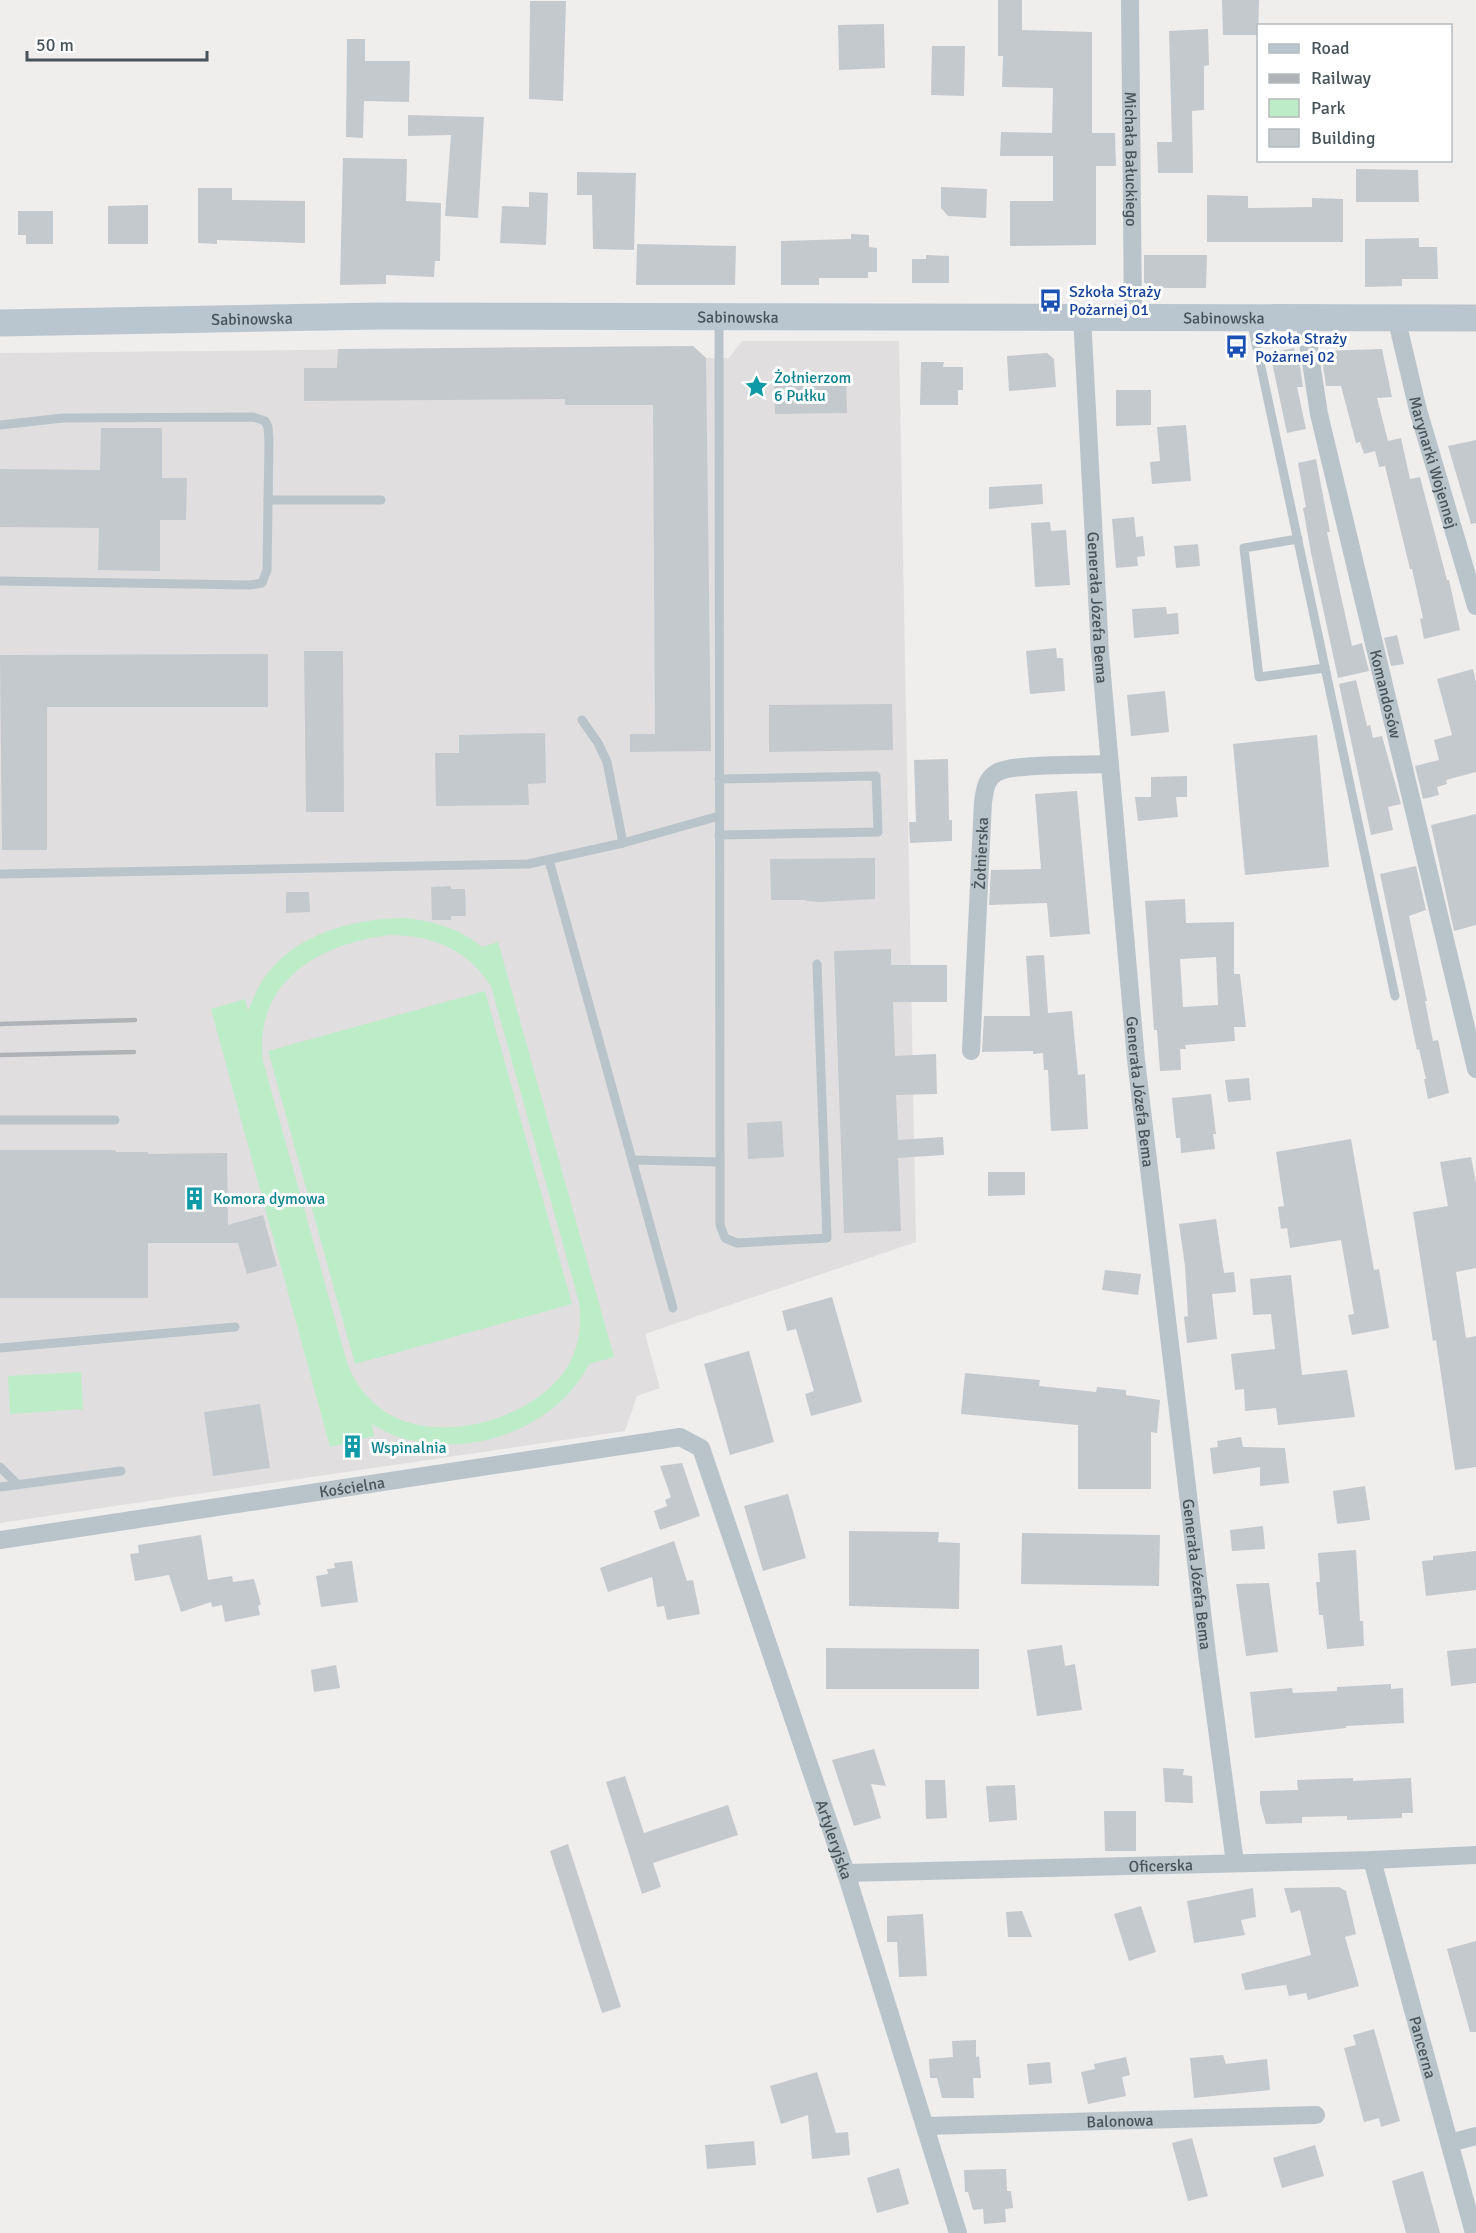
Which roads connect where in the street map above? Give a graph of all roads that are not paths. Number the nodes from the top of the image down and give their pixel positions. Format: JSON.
{"nodes":[{"id":1,"x":1130,"y":0,"type":"edge"},
{"id":2,"x":719,"y":317,"type":"junction"},
{"id":3,"x":1082,"y":317,"type":"junction"},
{"id":4,"x":1133,"y":317,"type":"junction"},
{"id":5,"x":1251,"y":317,"type":"junction"},
{"id":6,"x":1304,"y":317,"type":"junction"},
{"id":7,"x":1396,"y":317,"type":"junction"},
{"id":8,"x":1476,"y":318,"type":"edge"},
{"id":9,"x":0,"y":323,"type":"edge"},
{"id":10,"x":0,"y":425,"type":"edge"},
{"id":11,"x":268,"y":500,"type":"junction"},
{"id":12,"x":381,"y":500,"type":"dead end"},
{"id":13,"x":1298,"y":539,"type":"junction"},
{"id":14,"x":0,"y":581,"type":"edge"},
{"id":15,"x":1476,"y":606,"type":"edge"},
{"id":16,"x":1325,"y":668,"type":"junction"},
{"id":17,"x":582,"y":720,"type":"dead end"},
{"id":18,"x":1110,"y":764,"type":"junction"},
{"id":19,"x":719,"y":779,"type":"junction"},
{"id":20,"x":719,"y":816,"type":"junction"},
{"id":21,"x":719,"y":835,"type":"junction"},
{"id":22,"x":623,"y":843,"type":"junction"},
{"id":23,"x":549,"y":860,"type":"junction"},
{"id":24,"x":0,"y":874,"type":"edge"},
{"id":25,"x":817,"y":964,"type":"dead end"},
{"id":26,"x":1395,"y":996,"type":"dead end"},
{"id":27,"x":971,"y":1051,"type":"dead end"},
{"id":28,"x":1476,"y":1070,"type":"edge"},
{"id":29,"x":0,"y":1120,"type":"edge"},
{"id":30,"x":114,"y":1120,"type":"dead end"},
{"id":31,"x":632,"y":1160,"type":"junction"},
{"id":32,"x":720,"y":1162,"type":"junction"},
{"id":33,"x":673,"y":1308,"type":"dead end"},
{"id":34,"x":235,"y":1327,"type":"dead end"},
{"id":35,"x":0,"y":1347,"type":"edge"},
{"id":36,"x":701,"y":1448,"type":"joint"},
{"id":37,"x":0,"y":1467,"type":"edge"},
{"id":38,"x":121,"y":1471,"type":"dead end"},
{"id":39,"x":18,"y":1485,"type":"junction"},
{"id":40,"x":0,"y":1487,"type":"edge"},
{"id":41,"x":0,"y":1540,"type":"edge"},
{"id":42,"x":1476,"y":1855,"type":"edge"},
{"id":43,"x":1372,"y":1860,"type":"junction"},
{"id":44,"x":1235,"y":1863,"type":"junction"},
{"id":45,"x":846,"y":1873,"type":"junction"},
{"id":46,"x":1316,"y":2115,"type":"dead end"},
{"id":47,"x":925,"y":2126,"type":"junction"},
{"id":48,"x":1476,"y":2136,"type":"edge"},
{"id":49,"x":1450,"y":2143,"type":"junction"},
{"id":50,"x":958,"y":2233,"type":"edge"},
{"id":51,"x":1474,"y":2233,"type":"edge"}],
"edges":[{"from":1,"to":4,"type":"street","name":"Michała Bałuckiego"},
{"from":2,"to":3,"type":"street","name":"Sabinowska"},
{"from":2,"to":9,"type":"street","name":"Sabinowska"},
{"from":2,"to":19,"type":"lane"},
{"from":3,"to":4,"type":"street","name":"Sabinowska"},
{"from":3,"to":18,"type":"street","name":"Generała Józefa Bema"},
{"from":4,"to":5,"type":"street","name":"Sabinowska"},
{"from":5,"to":6,"type":"street","name":"Sabinowska"},
{"from":5,"to":13,"type":"lane"},
{"from":6,"to":7,"type":"street","name":"Sabinowska"},
{"from":6,"to":28,"type":"street","name":"Komandosów"},
{"from":7,"to":8,"type":"street","name":"Sabinowska"},
{"from":7,"to":15,"type":"street","name":"Marynarki Wojennej"},
{"from":10,"to":11,"type":"lane"},
{"from":11,"to":12,"type":"lane"},
{"from":11,"to":14,"type":"lane"},
{"from":13,"to":16,"type":"lane"},
{"from":13,"to":16,"type":"lane"},
{"from":16,"to":26,"type":"lane"},
{"from":17,"to":22,"type":"lane"},
{"from":18,"to":27,"type":"street","name":"Żołnierska"},
{"from":18,"to":44,"type":"street","name":"Generała Józefa Bema"},
{"from":19,"to":20,"type":"lane"},
{"from":19,"to":21,"type":"lane"},
{"from":20,"to":21,"type":"lane"},
{"from":20,"to":22,"type":"lane"},
{"from":21,"to":32,"type":"lane"},
{"from":22,"to":23,"type":"lane"},
{"from":23,"to":24,"type":"lane"},
{"from":23,"to":31,"type":"lane"},
{"from":25,"to":32,"type":"lane"},
{"from":29,"to":30,"type":"lane"},
{"from":31,"to":32,"type":"lane"},
{"from":31,"to":33,"type":"lane"},
{"from":34,"to":35,"type":"lane"},
{"from":36,"to":41,"type":"street","name":"Kościelna"},
{"from":36,"to":45,"type":"street","name":"Artyleryjska"},
{"from":37,"to":39,"type":"lane"},
{"from":38,"to":39,"type":"lane"},
{"from":39,"to":40,"type":"lane"},
{"from":42,"to":43,"type":"street","name":"Oficerska"},
{"from":43,"to":44,"type":"street","name":"Oficerska"},
{"from":43,"to":49,"type":"street","name":"Pancerna"},
{"from":44,"to":45,"type":"street","name":"Oficerska"},
{"from":45,"to":47,"type":"street","name":"Artyleryjska"},
{"from":46,"to":47,"type":"street","name":"Balonowa"},
{"from":47,"to":50,"type":"street","name":"Artyleryjska"},
{"from":48,"to":49,"type":"street"},
{"from":49,"to":51,"type":"street","name":"Pancerna"}]}
